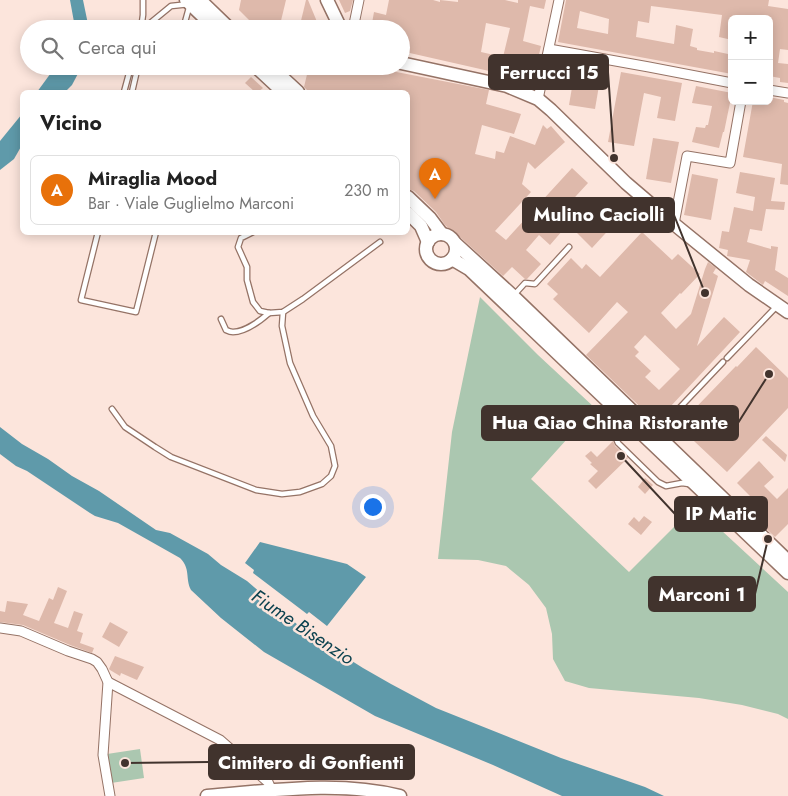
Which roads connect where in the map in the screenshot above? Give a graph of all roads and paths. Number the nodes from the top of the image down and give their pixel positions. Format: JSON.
{"nodes":[{"id":1,"x":143,"y":0,"type":"edge"},
{"id":2,"x":327,"y":0,"type":"edge"},
{"id":3,"x":359,"y":0,"type":"edge"},
{"id":4,"x":559,"y":0,"type":"edge"},
{"id":5,"x":192,"y":1,"type":"edge"},
{"id":6,"x":143,"y":20,"type":"edge"},
{"id":7,"x":153,"y":20,"type":"edge"},
{"id":8,"x":185,"y":20,"type":"edge"},
{"id":9,"x":208,"y":20,"type":"edge"},
{"id":10,"x":218,"y":20,"type":"edge"},
{"id":11,"x":337,"y":20,"type":"edge"},
{"id":12,"x":355,"y":20,"type":"edge"},
{"id":13,"x":549,"y":49,"type":"junction"},
{"id":14,"x":410,"y":65,"type":"edge"},
{"id":15,"x":128,"y":75,"type":"edge"},
{"id":16,"x":136,"y":75,"type":"edge"},
{"id":17,"x":265,"y":75,"type":"edge"},
{"id":18,"x":280,"y":75,"type":"edge"},
{"id":19,"x":728,"y":82,"type":"edge"},
{"id":20,"x":124,"y":90,"type":"edge"},
{"id":21,"x":132,"y":90,"type":"edge"},
{"id":22,"x":281,"y":90,"type":"edge"},
{"id":23,"x":296,"y":90,"type":"edge"},
{"id":24,"x":773,"y":91,"type":"edge"},
{"id":25,"x":788,"y":93,"type":"edge"},
{"id":26,"x":538,"y":98,"type":"junction"},
{"id":27,"x":740,"y":105,"type":"edge"},
{"id":28,"x":410,"y":199,"type":"edge"},
{"id":29,"x":410,"y":215,"type":"edge"},
{"id":30,"x":674,"y":224,"type":"junction"},
{"id":31,"x":442,"y":234,"type":"junction"},
{"id":32,"x":97,"y":235,"type":"edge"},
{"id":33,"x":155,"y":235,"type":"edge"},
{"id":34,"x":248,"y":235,"type":"edge"},
{"id":35,"x":380,"y":242,"type":"dead end"},
{"id":36,"x":428,"y":242,"type":"junction"},
{"id":37,"x":455,"y":243,"type":"junction"},
{"id":38,"x":569,"y":247,"type":"dead end"},
{"id":39,"x":452,"y":259,"type":"junction"},
{"id":40,"x":513,"y":296,"type":"junction"},
{"id":41,"x":783,"y":308,"type":"edge"},
{"id":42,"x":269,"y":312,"type":"junction"},
{"id":43,"x":282,"y":312,"type":"junction"},
{"id":44,"x":221,"y":319,"type":"dead end"},
{"id":45,"x":727,"y":358,"type":"dead end"},
{"id":46,"x":723,"y":362,"type":"dead end"},
{"id":47,"x":604,"y":398,"type":"junction"},
{"id":48,"x":112,"y":409,"type":"dead end"},
{"id":49,"x":657,"y":435,"type":"junction"},
{"id":50,"x":696,"y":486,"type":"junction"},
{"id":51,"x":788,"y":561,"type":"edge"},
{"id":52,"x":788,"y":573,"type":"edge"},
{"id":53,"x":0,"y":628,"type":"edge"},
{"id":54,"x":108,"y":682,"type":"junction"},
{"id":55,"x":272,"y":791,"type":"junction"},
{"id":56,"x":110,"y":796,"type":"edge"},
{"id":57,"x":207,"y":796,"type":"edge"},
{"id":58,"x":400,"y":796,"type":"edge"}],
"edges":[{"from":1,"to":6,"type":"lane"},
{"from":2,"to":11,"type":"main road"},
{"from":3,"to":12,"type":"street"},
{"from":4,"to":13,"type":"street"},
{"from":5,"to":7,"type":"lane"},
{"from":5,"to":8,"type":"lane"},
{"from":5,"to":9,"type":"main road"},
{"from":5,"to":10,"type":"main road"},
{"from":13,"to":19,"type":"street"},
{"from":13,"to":26,"type":"street"},
{"from":14,"to":26,"type":"main road"},
{"from":15,"to":20,"type":"lane"},
{"from":16,"to":21,"type":"lane"},
{"from":17,"to":22,"type":"main road"},
{"from":18,"to":23,"type":"main road"},
{"from":24,"to":25,"type":"street"},
{"from":26,"to":30,"type":"main road"},
{"from":27,"to":30,"type":"street"},
{"from":28,"to":31,"type":"main road"},
{"from":29,"to":36,"type":"main road"},
{"from":30,"to":41,"type":"main road"},
{"from":31,"to":36,"type":"main road"},
{"from":31,"to":37,"type":"main road"},
{"from":32,"to":33,"type":"lane"},
{"from":34,"to":42,"type":"lane"},
{"from":35,"to":43,"type":"lane"},
{"from":36,"to":39,"type":"main road"},
{"from":37,"to":39,"type":"main road"},
{"from":37,"to":40,"type":"main road"},
{"from":38,"to":40,"type":"lane"},
{"from":39,"to":47,"type":"main road"},
{"from":40,"to":49,"type":"main road"},
{"from":41,"to":45,"type":"lane"},
{"from":42,"to":43,"type":"lane"},
{"from":42,"to":44,"type":"lane"},
{"from":43,"to":48,"type":"lane"},
{"from":46,"to":49,"type":"lane"},
{"from":47,"to":50,"type":"main road"},
{"from":47,"to":50,"type":"lane"},
{"from":49,"to":51,"type":"main road"},
{"from":50,"to":52,"type":"main road"},
{"from":53,"to":54,"type":"street"},
{"from":54,"to":55,"type":"street"},
{"from":54,"to":56,"type":"street"},
{"from":55,"to":57,"type":"main road"},
{"from":55,"to":58,"type":"main road"}]}
